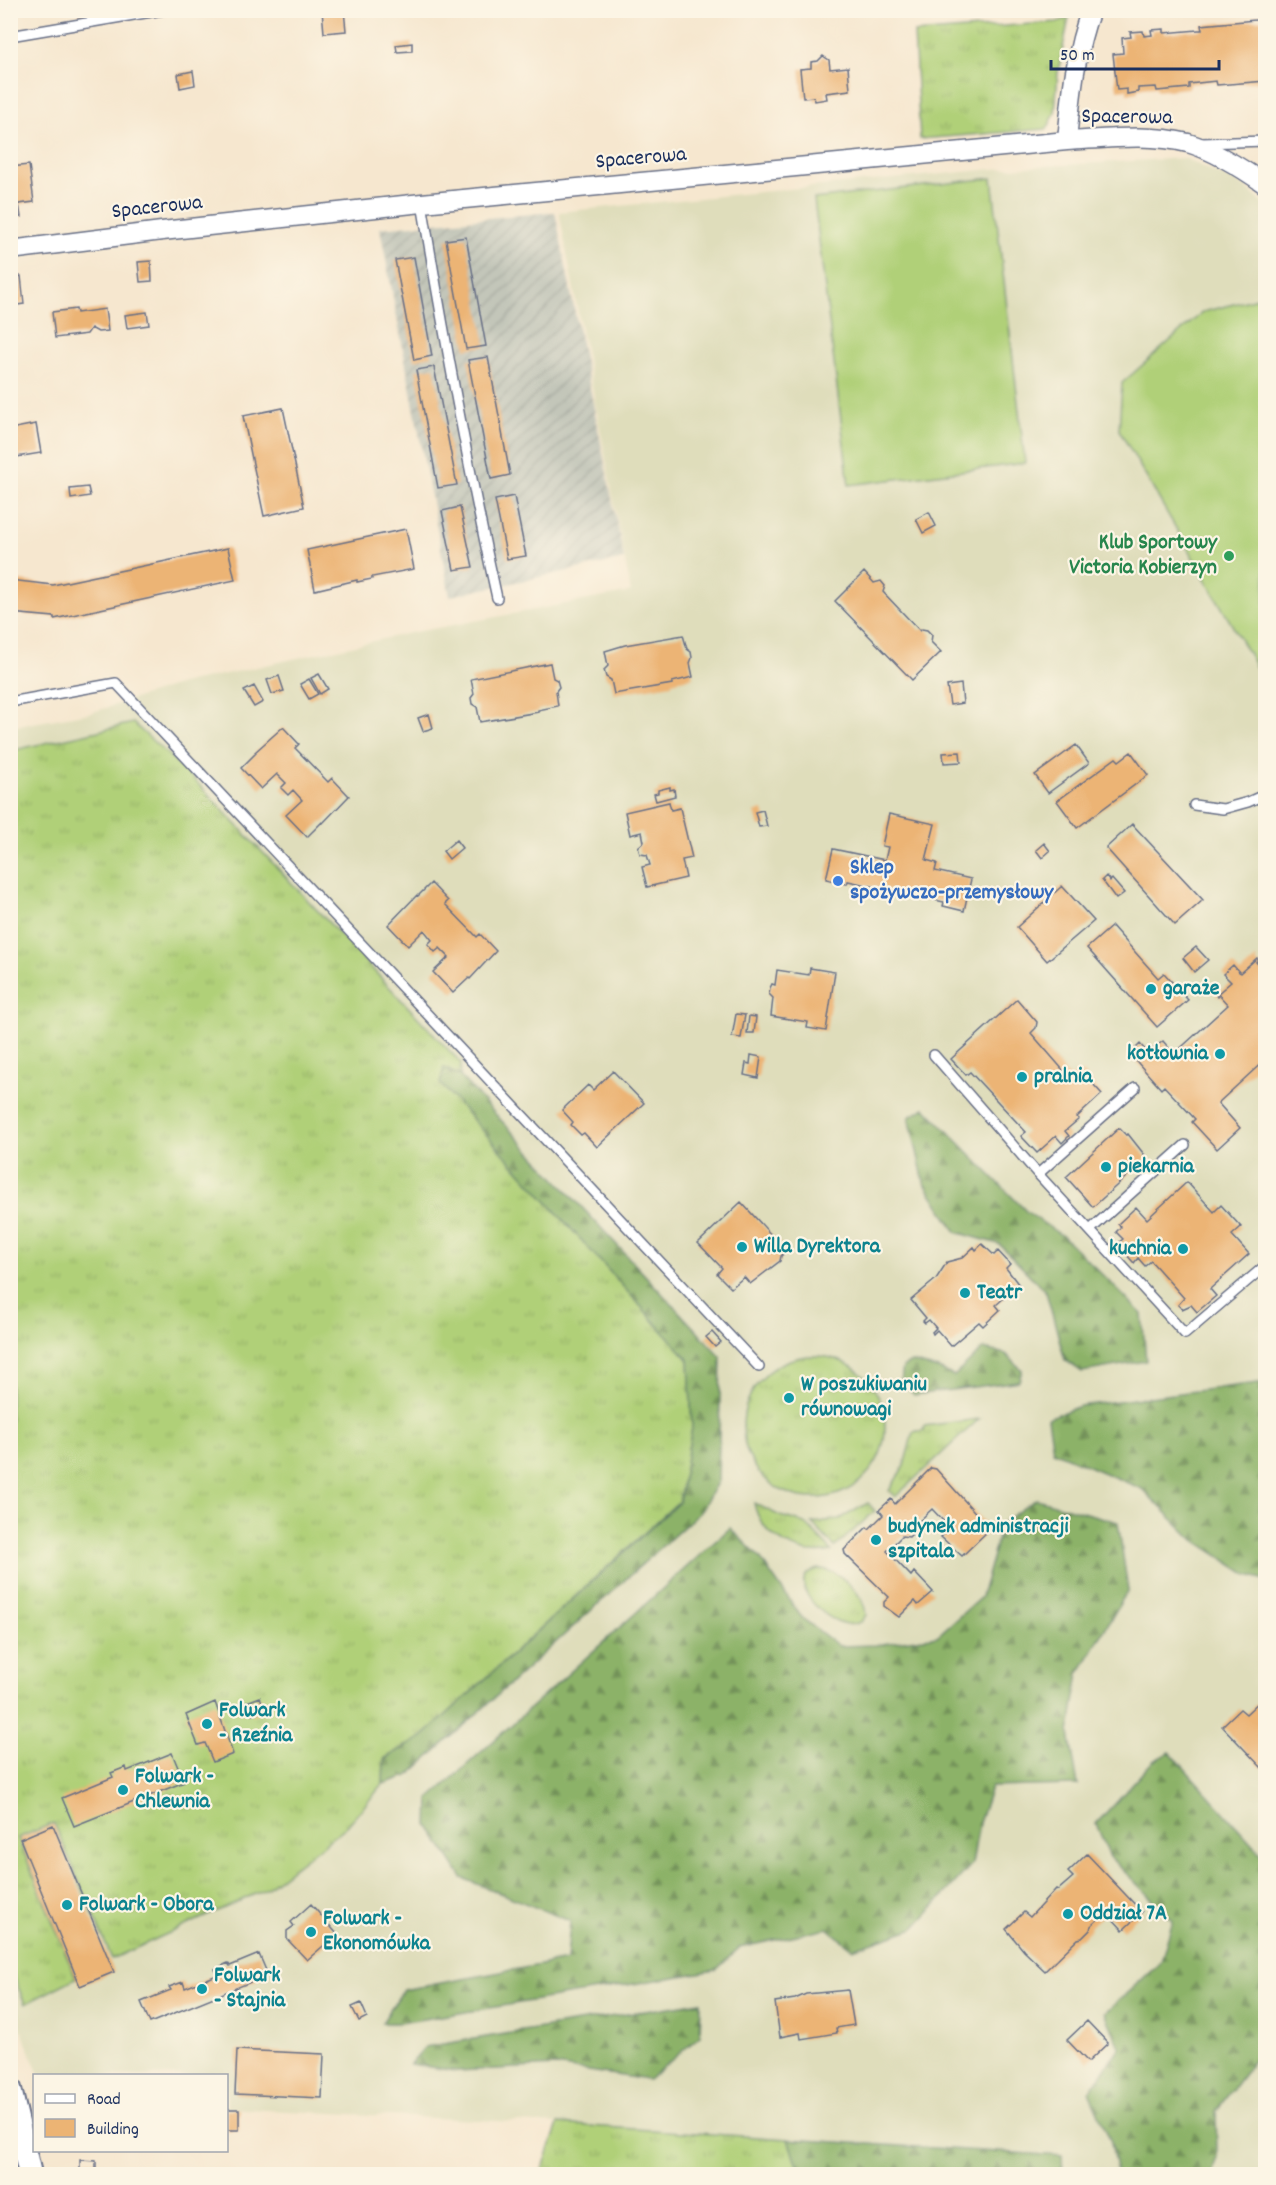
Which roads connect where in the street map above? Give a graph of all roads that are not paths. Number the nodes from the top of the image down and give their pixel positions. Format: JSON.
{"nodes":[{"id":1,"x":163,"y":10,"type":"edge"},
{"id":2,"x":1090,"y":10,"type":"edge"},
{"id":3,"x":10,"y":36,"type":"edge"},
{"id":4,"x":1067,"y":141,"type":"junction"},
{"id":5,"x":1266,"y":141,"type":"edge"},
{"id":6,"x":1188,"y":144,"type":"junction"},
{"id":7,"x":1266,"y":185,"type":"edge"},
{"id":8,"x":422,"y":203,"type":"junction"},
{"id":9,"x":10,"y":250,"type":"edge"},
{"id":10,"x":497,"y":598,"type":"dead end"},
{"id":11,"x":10,"y":702,"type":"edge"},
{"id":12,"x":1266,"y":794,"type":"edge"},
{"id":13,"x":1194,"y":804,"type":"dead end"},
{"id":14,"x":934,"y":1055,"type":"dead end"},
{"id":15,"x":1135,"y":1088,"type":"dead end"},
{"id":16,"x":1185,"y":1144,"type":"dead end"},
{"id":17,"x":1038,"y":1174,"type":"junction"},
{"id":18,"x":1090,"y":1230,"type":"junction"},
{"id":19,"x":1266,"y":1265,"type":"edge"},
{"id":20,"x":759,"y":1367,"type":"dead end"},
{"id":21,"x":11,"y":2090,"type":"edge"},
{"id":22,"x":30,"y":2175,"type":"edge"}],
"edges":[{"from":1,"to":3,"type":"lane"},
{"from":2,"to":4,"type":"street"},
{"from":4,"to":6,"type":"street","name":"Spacerowa"},
{"from":4,"to":8,"type":"street","name":"Spacerowa"},
{"from":5,"to":6,"type":"lane"},
{"from":6,"to":7,"type":"street","name":"Spacerowa"},
{"from":8,"to":9,"type":"street","name":"Spacerowa"},
{"from":8,"to":10,"type":"lane"},
{"from":11,"to":20,"type":"lane"},
{"from":12,"to":13,"type":"lane"},
{"from":14,"to":17,"type":"lane"},
{"from":15,"to":17,"type":"lane"},
{"from":16,"to":18,"type":"lane"},
{"from":17,"to":18,"type":"lane"},
{"from":18,"to":19,"type":"lane"},
{"from":21,"to":22,"type":"street"}]}
